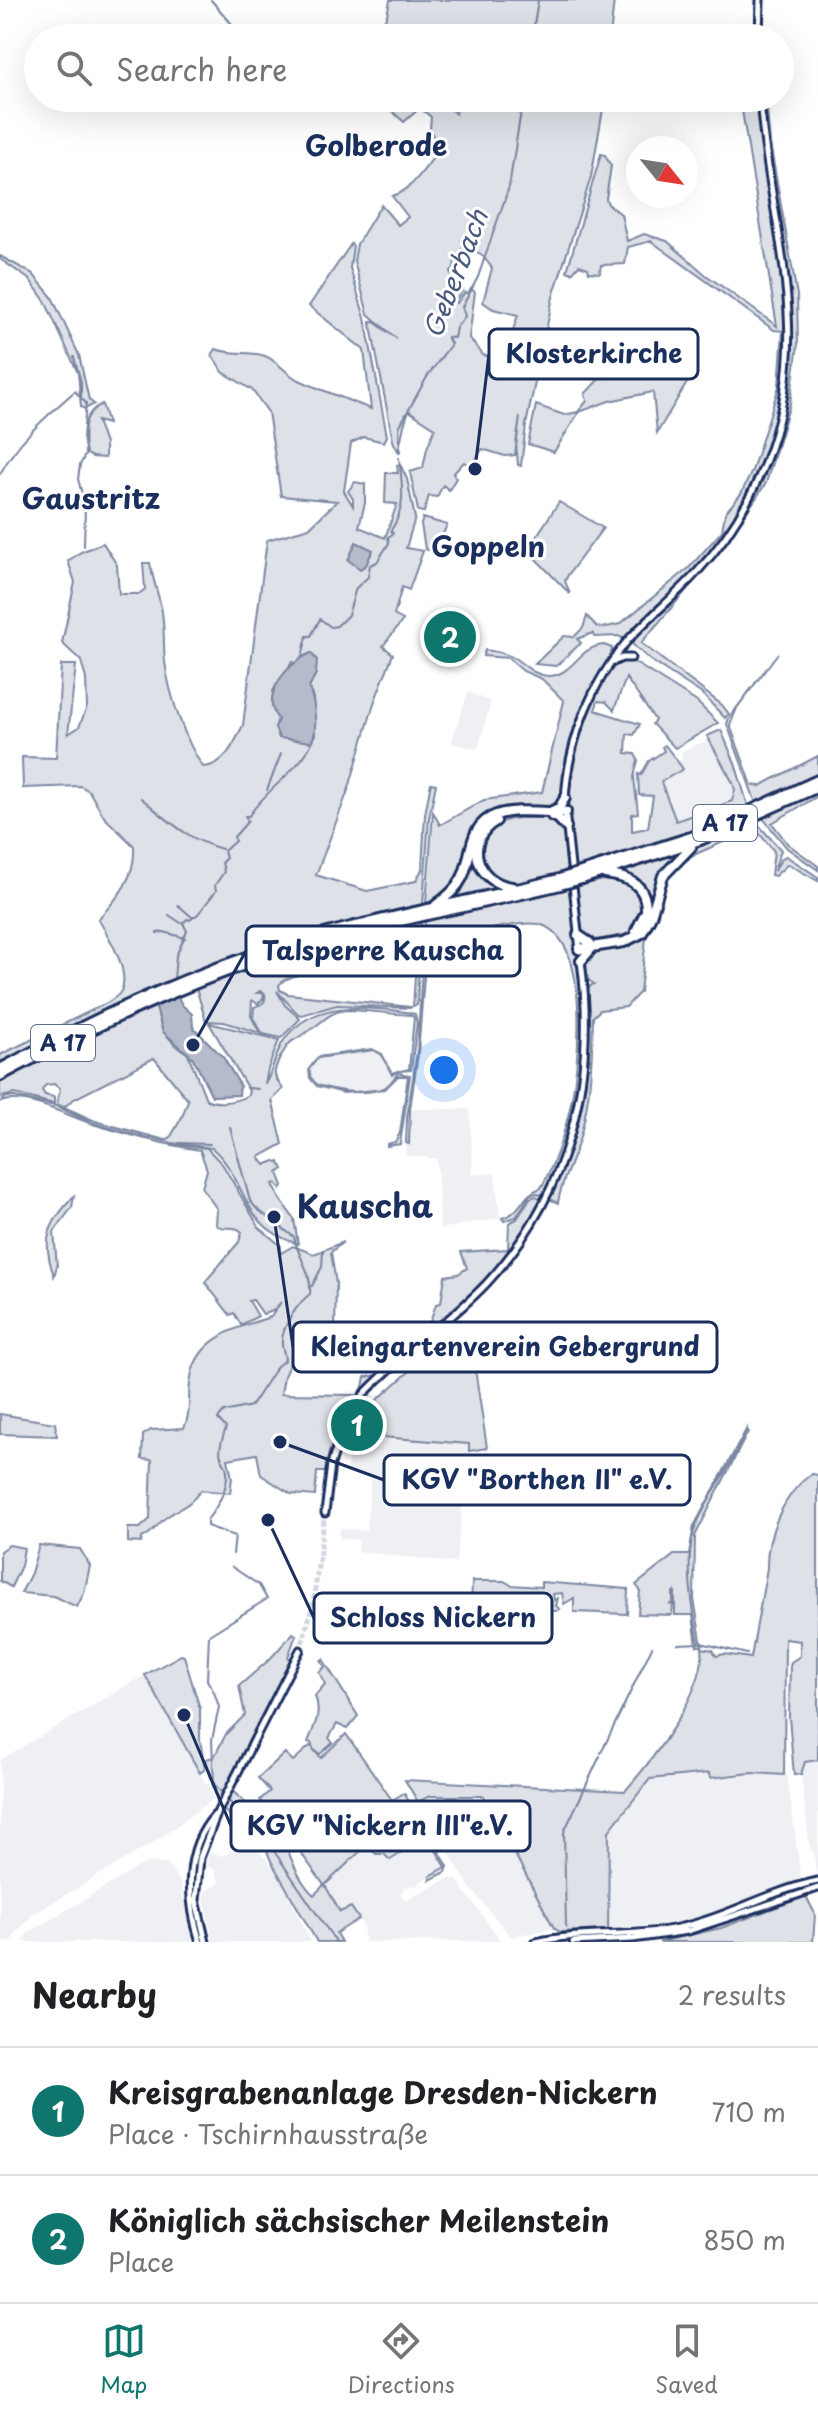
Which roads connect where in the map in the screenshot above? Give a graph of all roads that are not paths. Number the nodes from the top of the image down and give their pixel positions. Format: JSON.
{"nodes":[{"id":1,"x":760,"y":0,"type":"edge"},
{"id":2,"x":759,"y":24,"type":"edge"},
{"id":3,"x":761,"y":112,"type":"edge"},
{"id":4,"x":631,"y":658,"type":"dead end"},
{"id":5,"x":612,"y":663,"type":"junction"},
{"id":6,"x":818,"y":780,"type":"edge"},
{"id":7,"x":818,"y":787,"type":"edge"},
{"id":8,"x":565,"y":798,"type":"junction"},
{"id":9,"x":566,"y":813,"type":"junction"},
{"id":10,"x":551,"y":814,"type":"junction"},
{"id":11,"x":566,"y":827,"type":"junction"},
{"id":12,"x":700,"y":840,"type":"junction"},
{"id":13,"x":600,"y":874,"type":"junction"},
{"id":14,"x":582,"y":876,"type":"junction"},
{"id":15,"x":559,"y":882,"type":"junction"},
{"id":16,"x":521,"y":888,"type":"junction"},
{"id":17,"x":432,"y":910,"type":"junction"},
{"id":18,"x":578,"y":935,"type":"junction"},
{"id":19,"x":591,"y":945,"type":"junction"},
{"id":20,"x":579,"y":947,"type":"junction"},
{"id":21,"x":581,"y":961,"type":"junction"},
{"id":22,"x":125,"y":1009,"type":"junction"},
{"id":23,"x":0,"y":1069,"type":"edge"},
{"id":24,"x":0,"y":1076,"type":"edge"},
{"id":25,"x":363,"y":1395,"type":"tunnel mouth"},
{"id":26,"x":345,"y":1422,"type":"tunnel mouth"},
{"id":27,"x":325,"y":1513,"type":"tunnel mouth"},
{"id":28,"x":300,"y":1650,"type":"tunnel mouth"},
{"id":29,"x":818,"y":1881,"type":"edge"},
{"id":30,"x":818,"y":1888,"type":"edge"},
{"id":31,"x":203,"y":1942,"type":"edge"},
{"id":32,"x":536,"y":1942,"type":"edge"},
{"id":33,"x":573,"y":1942,"type":"edge"}],
"edges":[{"from":1,"to":2,"type":"main road"},
{"from":3,"to":5,"type":"main road"},
{"from":4,"to":5,"type":"main road"},
{"from":5,"to":8,"type":"main road"},
{"from":6,"to":14,"type":"highway","number":"A 17"},
{"from":7,"to":12,"type":"highway","number":"A 17"},
{"from":8,"to":9,"type":"main road"},
{"from":8,"to":10,"type":"highway"},
{"from":9,"to":10,"type":"highway"},
{"from":9,"to":11,"type":"main road"},
{"from":10,"to":11,"type":"highway"},
{"from":10,"to":16,"type":"highway"},
{"from":10,"to":17,"type":"highway"},
{"from":11,"to":18,"type":"main road"},
{"from":12,"to":13,"type":"highway","number":"A 17"},
{"from":12,"to":19,"type":"highway"},
{"from":13,"to":14,"type":"highway","number":"A 17"},
{"from":13,"to":19,"type":"highway"},
{"from":14,"to":15,"type":"highway","number":"A 17","bridge":true},
{"from":15,"to":16,"type":"highway","number":"A 17"},
{"from":15,"to":17,"type":"highway","number":"A 17"},
{"from":16,"to":17,"type":"highway","number":"A 17"},
{"from":17,"to":22,"type":"highway","number":"A 17"},
{"from":18,"to":19,"type":"highway"},
{"from":18,"to":20,"type":"main road"},
{"from":19,"to":20,"type":"highway"},
{"from":19,"to":21,"type":"highway"},
{"from":20,"to":21,"type":"main road"},
{"from":21,"to":25,"type":"main road"},
{"from":22,"to":23,"type":"highway","number":"A 17"},
{"from":22,"to":24,"type":"highway","number":"A 17"},
{"from":26,"to":27,"type":"main road"},
{"from":28,"to":31,"type":"main road"},
{"from":29,"to":32,"type":"main road"},
{"from":30,"to":33,"type":"main road"}]}
